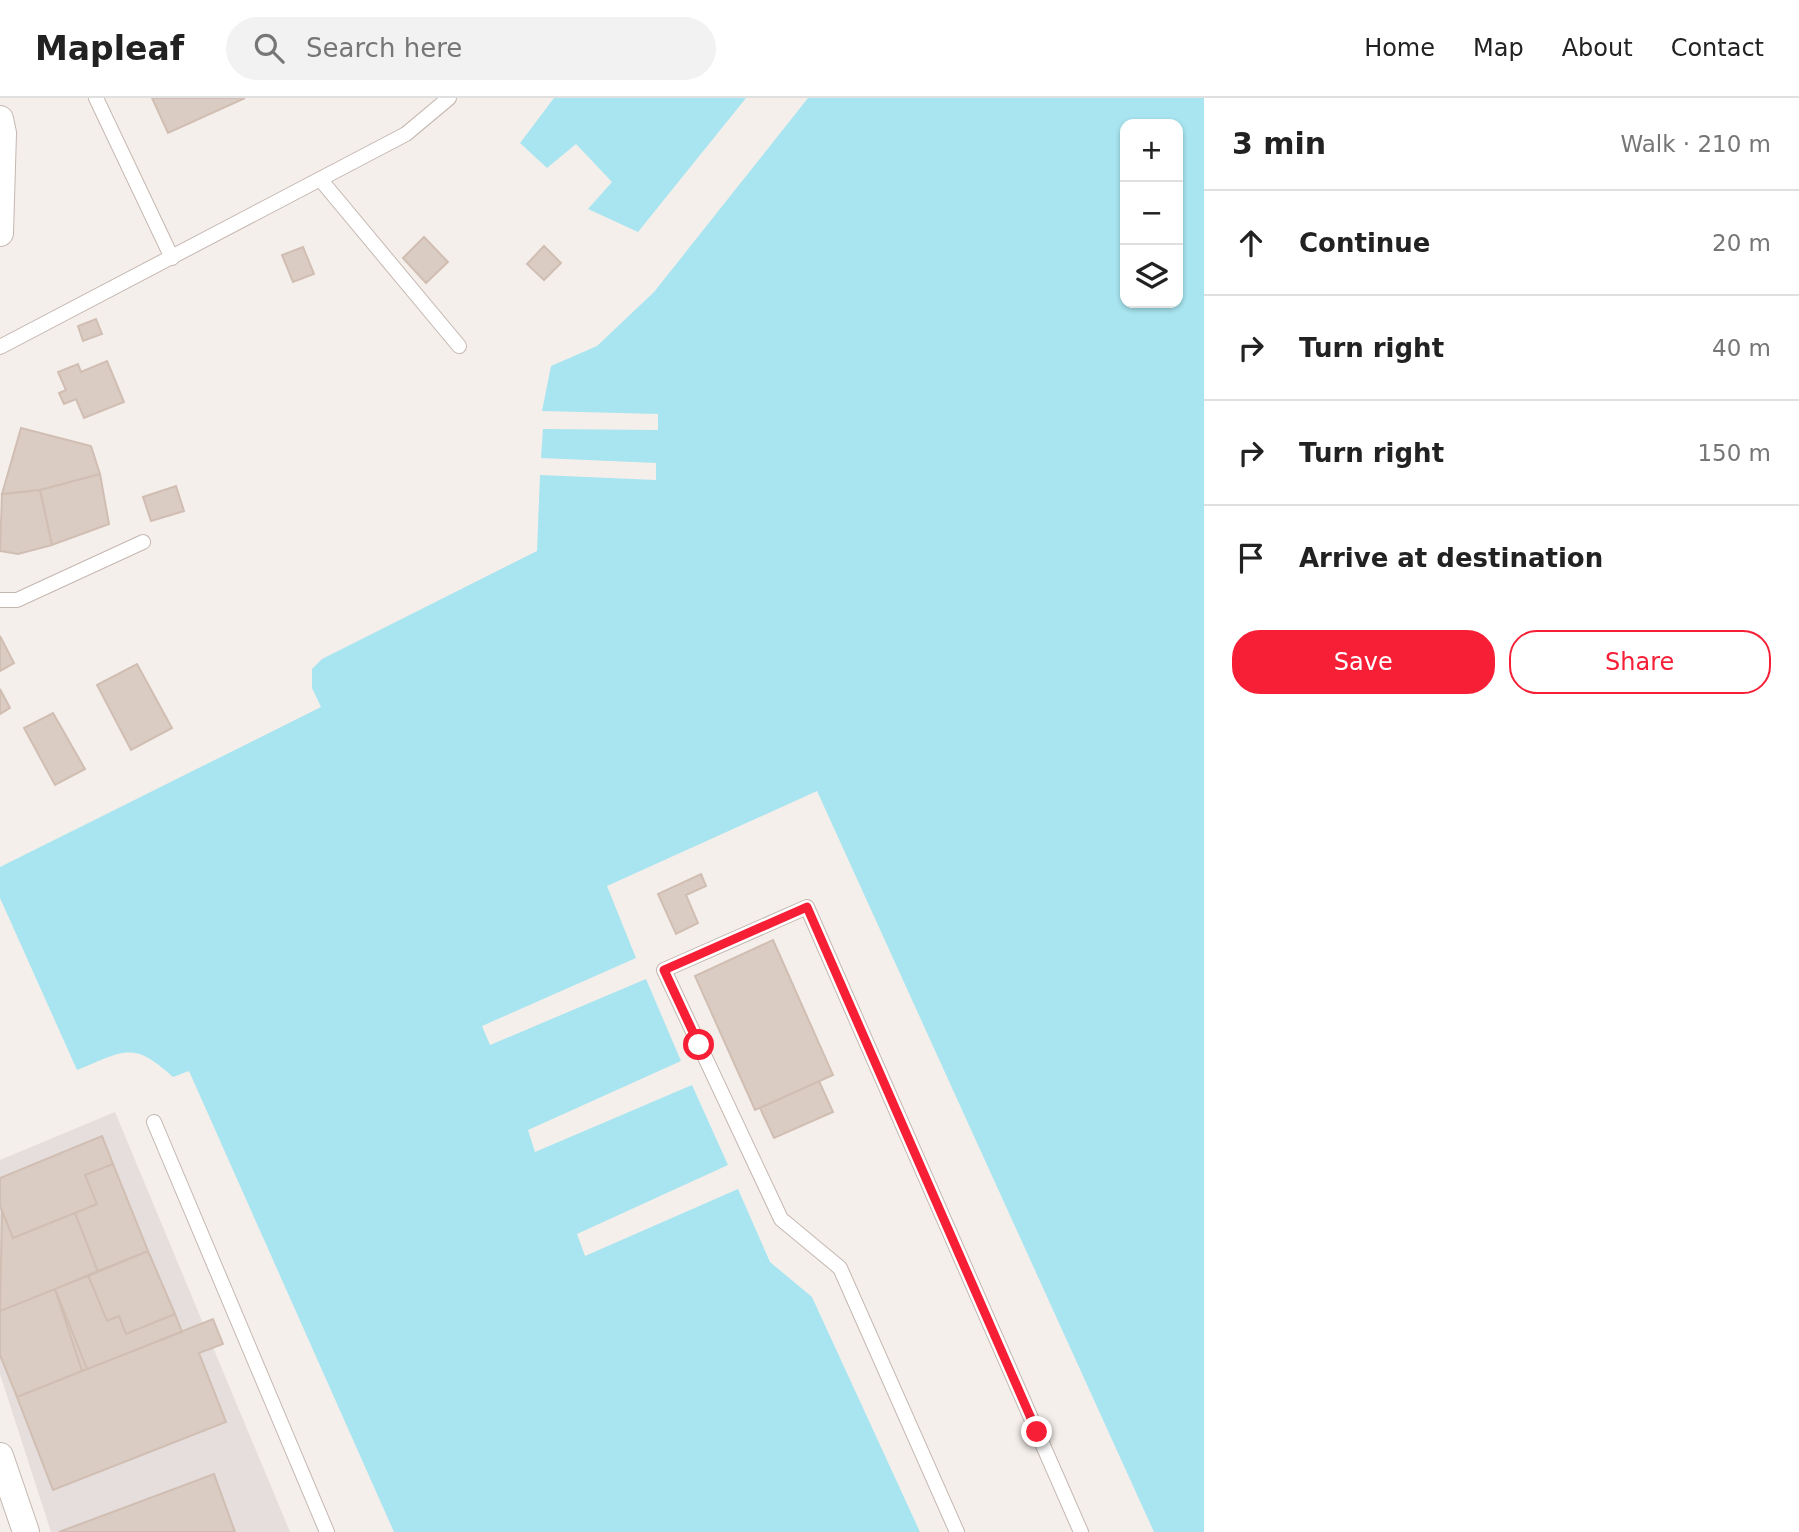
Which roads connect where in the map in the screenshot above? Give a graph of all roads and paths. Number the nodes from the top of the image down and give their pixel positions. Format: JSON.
{"nodes":[{"id":1,"x":96,"y":98,"type":"edge"},
{"id":2,"x":449,"y":98,"type":"edge"},
{"id":3,"x":0,"y":119,"type":"edge"},
{"id":4,"x":1,"y":154,"type":"edge"},
{"id":5,"x":320,"y":179,"type":"junction"},
{"id":6,"x":0,"y":233,"type":"edge"},
{"id":7,"x":172,"y":258,"type":"junction"},
{"id":8,"x":459,"y":346,"type":"dead end"},
{"id":9,"x":0,"y":347,"type":"edge"},
{"id":10,"x":143,"y":542,"type":"dead end"},
{"id":11,"x":0,"y":600,"type":"edge"},
{"id":12,"x":155,"y":1122,"type":"dead end"},
{"id":13,"x":0,"y":1456,"type":"edge"},
{"id":14,"x":26,"y":1532,"type":"edge"},
{"id":15,"x":327,"y":1532,"type":"edge"},
{"id":16,"x":957,"y":1532,"type":"edge"},
{"id":17,"x":1081,"y":1532,"type":"edge"}],
"edges":[{"from":1,"to":7,"type":"lane"},
{"from":2,"to":5,"type":"lane"},
{"from":3,"to":4,"type":"street"},
{"from":4,"to":6,"type":"street"},
{"from":5,"to":7,"type":"lane"},
{"from":5,"to":8,"type":"lane"},
{"from":7,"to":9,"type":"lane"},
{"from":10,"to":11,"type":"lane"},
{"from":12,"to":15,"type":"lane"},
{"from":13,"to":14,"type":"street"},
{"from":16,"to":17,"type":"lane"}]}
